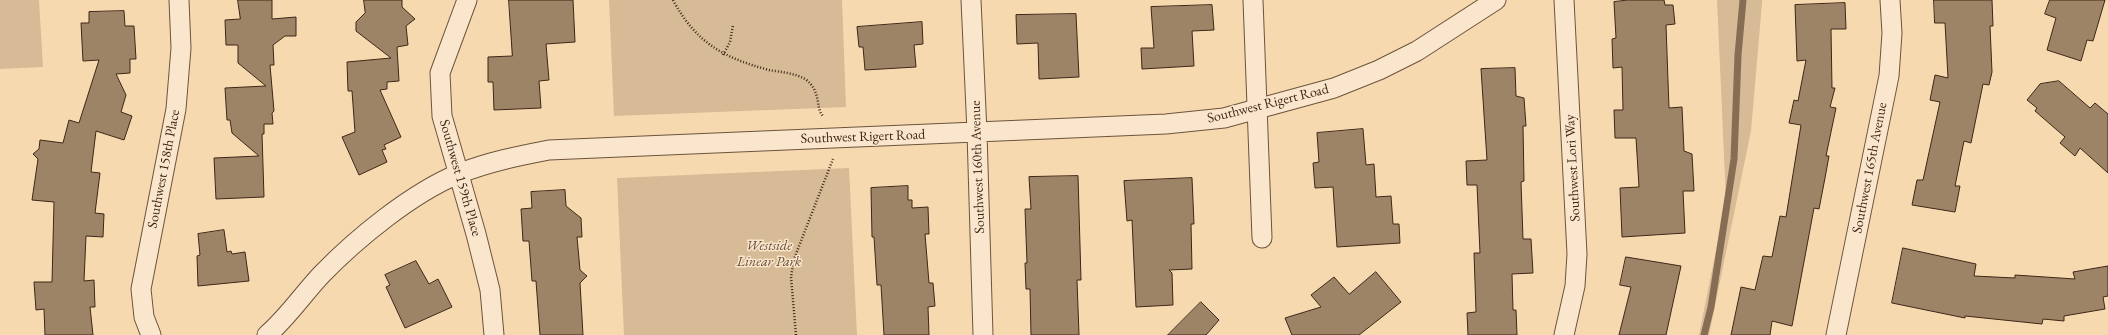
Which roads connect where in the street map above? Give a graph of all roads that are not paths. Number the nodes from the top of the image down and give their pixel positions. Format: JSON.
{"nodes":[{"id":1,"x":179,"y":0,"type":"edge"},
{"id":2,"x":467,"y":0,"type":"edge"},
{"id":3,"x":971,"y":0,"type":"edge"},
{"id":4,"x":1253,"y":0,"type":"edge"},
{"id":5,"x":1496,"y":0,"type":"edge"},
{"id":6,"x":1564,"y":0,"type":"edge"},
{"id":7,"x":1890,"y":0,"type":"edge"},
{"id":8,"x":1256,"y":110,"type":"junction"},
{"id":9,"x":978,"y":132,"type":"junction"},
{"id":10,"x":458,"y":174,"type":"junction"},
{"id":11,"x":1262,"y":238,"type":"dead end"},
{"id":12,"x":151,"y":335,"type":"edge"},
{"id":13,"x":267,"y":335,"type":"edge"},
{"id":14,"x":494,"y":335,"type":"edge"},
{"id":15,"x":983,"y":335,"type":"edge"},
{"id":16,"x":1564,"y":335,"type":"edge"},
{"id":17,"x":1836,"y":335,"type":"edge"}],
"edges":[{"from":1,"to":12,"type":"street","name":"Southwest 158th Place"},
{"from":2,"to":10,"type":"street","name":"Southwest 159th Place"},
{"from":3,"to":9,"type":"street","name":"Southwest 160th Avenue"},
{"from":4,"to":8,"type":"street"},
{"from":5,"to":8,"type":"street","name":"Southwest Rigert Road"},
{"from":6,"to":16,"type":"street","name":"Southwest Lori Way"},
{"from":7,"to":17,"type":"street","name":"Southwest 165th Avenue"},
{"from":8,"to":9,"type":"street","name":"Southwest Rigert Road"},
{"from":8,"to":11,"type":"street"},
{"from":9,"to":10,"type":"street","name":"Southwest Rigert Road"},
{"from":9,"to":15,"type":"street","name":"Southwest 160th Avenue"},
{"from":10,"to":13,"type":"street","name":"Southwest Rigert Road"},
{"from":10,"to":14,"type":"street","name":"Southwest 159th Place"}]}
